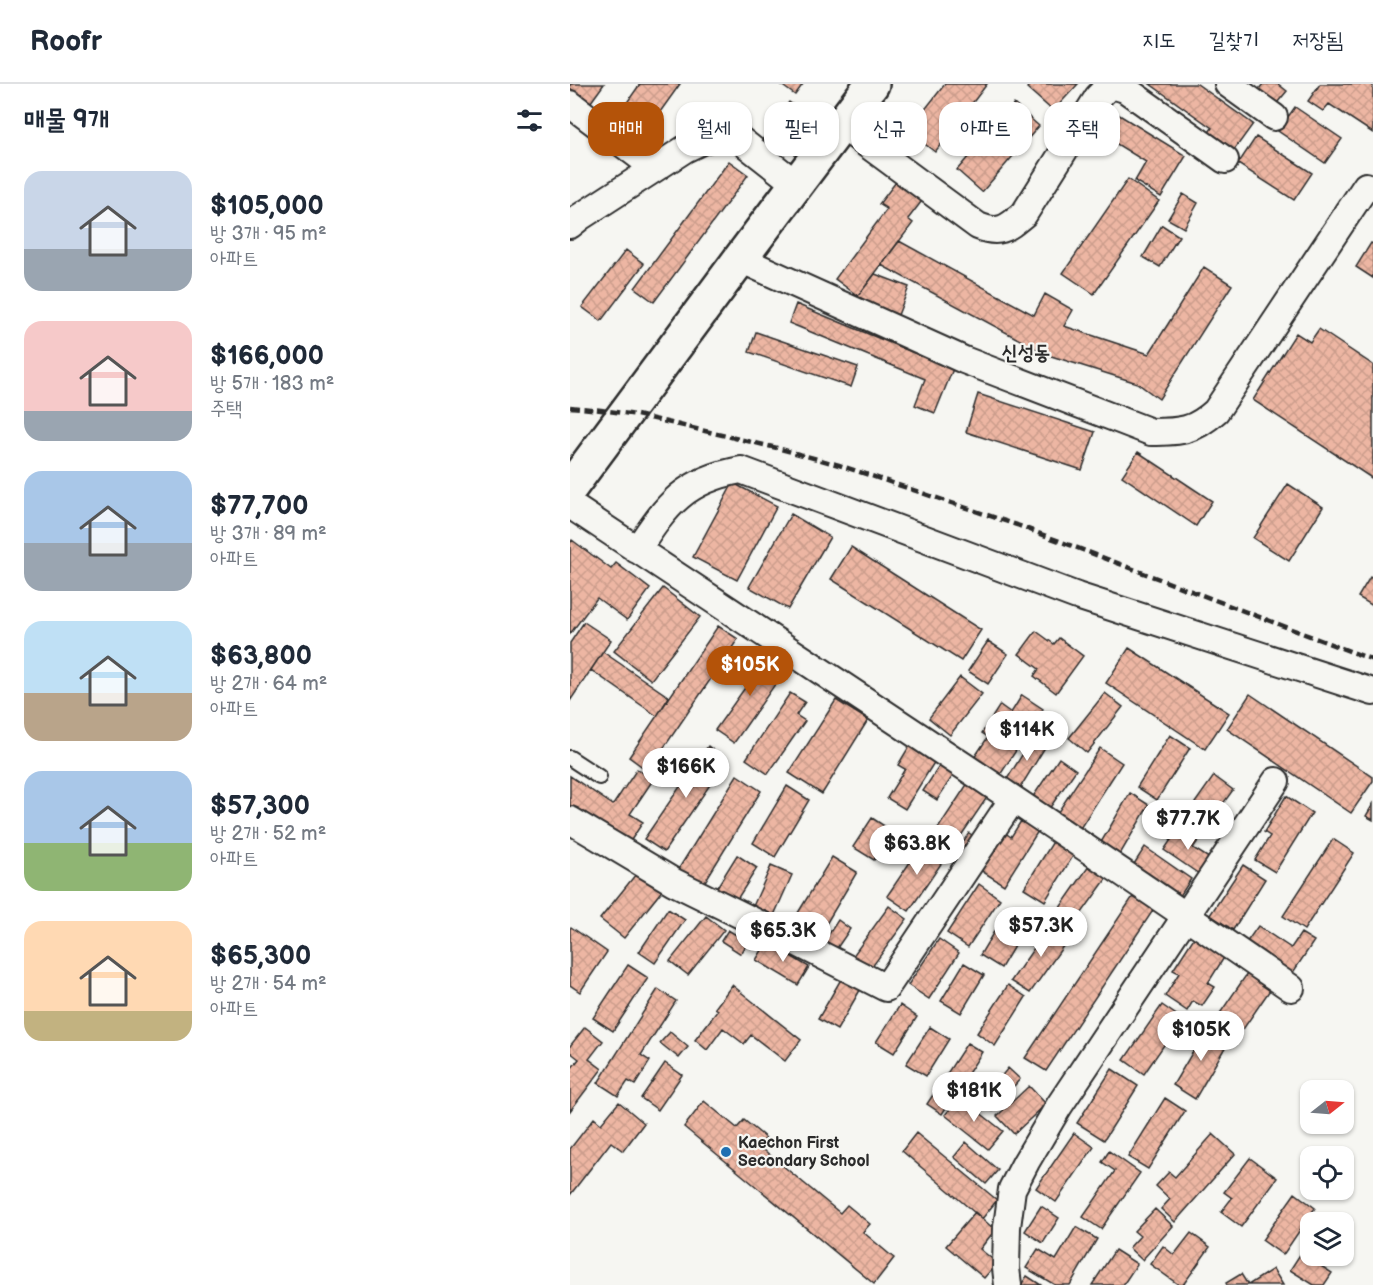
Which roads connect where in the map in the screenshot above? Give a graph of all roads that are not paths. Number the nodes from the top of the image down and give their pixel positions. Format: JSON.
{"nodes":[{"id":1,"x":872,"y":84,"type":"edge"},
{"id":2,"x":1228,"y":84,"type":"edge"},
{"id":3,"x":570,"y":104,"type":"edge"},
{"id":4,"x":1274,"y":117,"type":"dead end"},
{"id":5,"x":841,"y":124,"type":"junction"},
{"id":6,"x":1226,"y":160,"type":"dead end"},
{"id":7,"x":655,"y":168,"type":"junction"},
{"id":8,"x":796,"y":184,"type":"junction"},
{"id":9,"x":1366,"y":186,"type":"dead end"},
{"id":10,"x":570,"y":225,"type":"edge"},
{"id":11,"x":740,"y":259,"type":"junction"},
{"id":12,"x":570,"y":488,"type":"edge"},
{"id":13,"x":570,"y":506,"type":"edge"},
{"id":14,"x":637,"y":550,"type":"junction"},
{"id":15,"x":1373,"y":692,"type":"edge"},
{"id":16,"x":570,"y":758,"type":"edge"},
{"id":17,"x":599,"y":777,"type":"dead end"},
{"id":18,"x":1276,"y":781,"type":"dead end"},
{"id":19,"x":1013,"y":799,"type":"junction"},
{"id":20,"x":570,"y":820,"type":"edge"},
{"id":21,"x":1187,"y":915,"type":"junction"},
{"id":22,"x":1291,"y":988,"type":"dead end"},
{"id":23,"x":1008,"y":1285,"type":"edge"}],
"edges":[{"from":1,"to":5,"type":"main road"},
{"from":2,"to":4,"type":"street"},
{"from":3,"to":7,"type":"street"},
{"from":5,"to":6,"type":"street"},
{"from":5,"to":8,"type":"main road"},
{"from":7,"to":8,"type":"street"},
{"from":7,"to":10,"type":"street"},
{"from":8,"to":11,"type":"main road"},
{"from":9,"to":11,"type":"street"},
{"from":11,"to":12,"type":"main road"},
{"from":13,"to":14,"type":"street"},
{"from":14,"to":15,"type":"street"},
{"from":14,"to":19,"type":"street"},
{"from":16,"to":17,"type":"lane"},
{"from":18,"to":21,"type":"street"},
{"from":19,"to":20,"type":"street"},
{"from":19,"to":21,"type":"street"},
{"from":21,"to":22,"type":"street"},
{"from":21,"to":23,"type":"street"}]}
